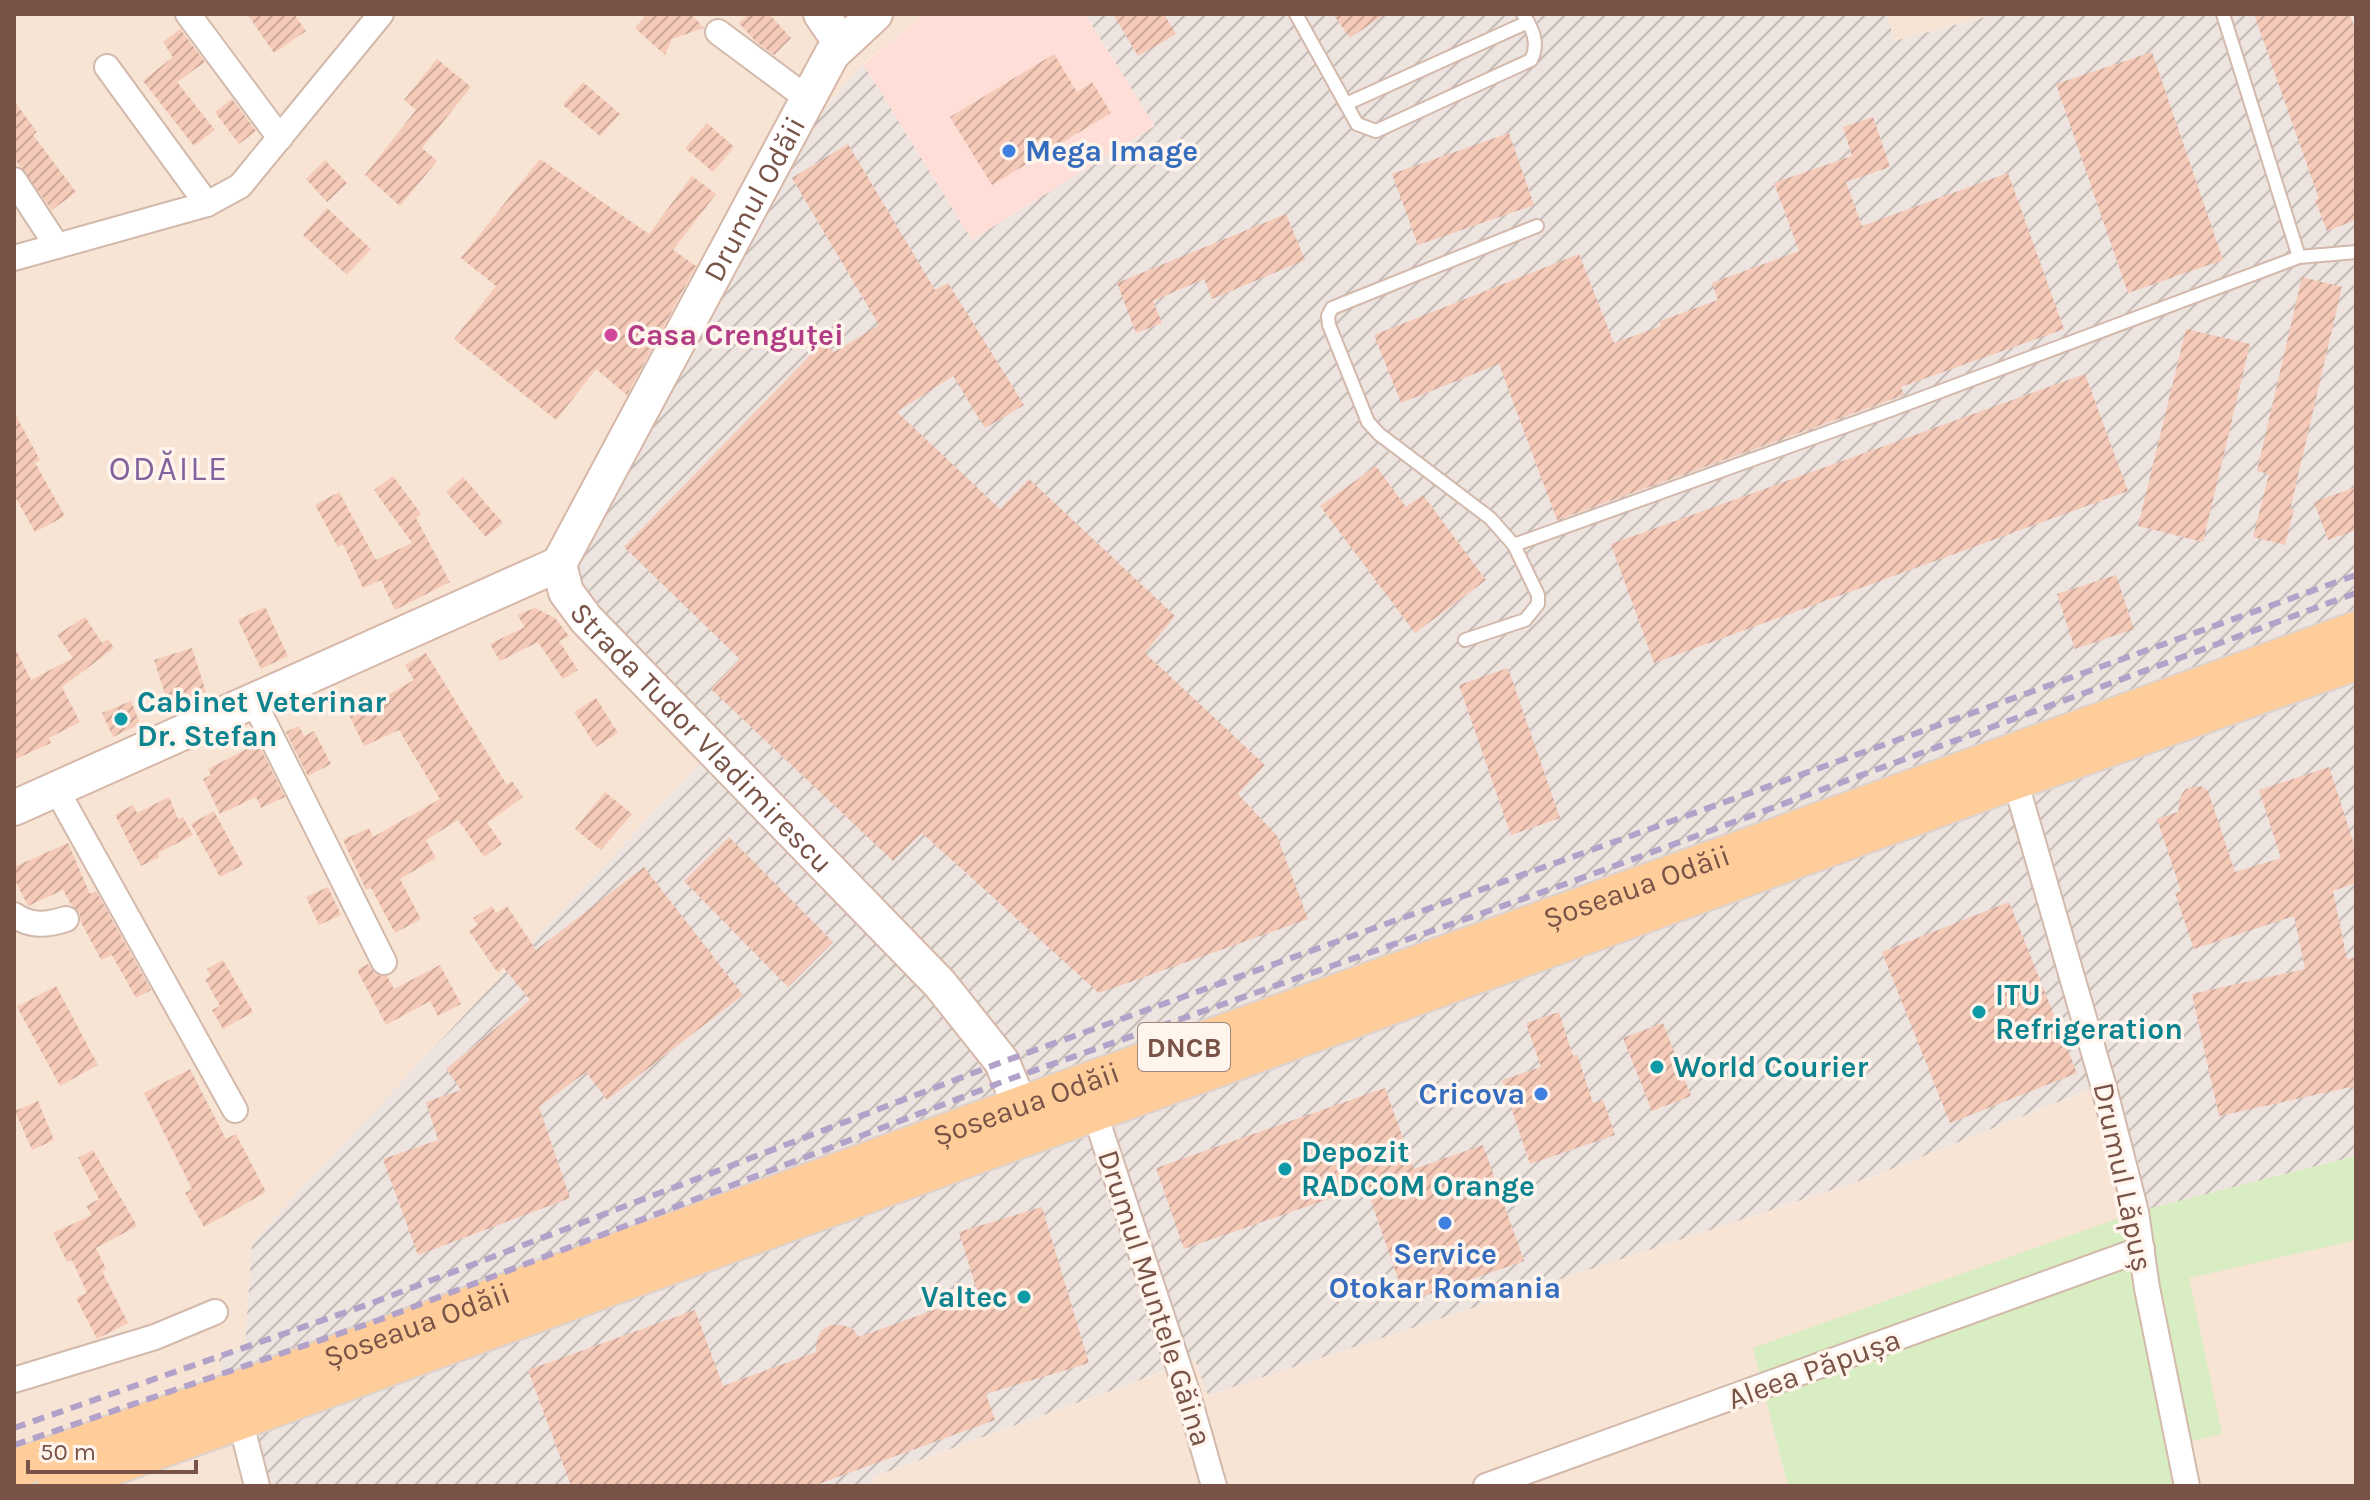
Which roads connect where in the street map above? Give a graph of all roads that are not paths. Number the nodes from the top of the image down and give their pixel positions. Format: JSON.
{"nodes":[{"id":1,"x":188,"y":14,"type":"edge"},
{"id":2,"x":381,"y":14,"type":"edge"},
{"id":3,"x":821,"y":14,"type":"edge"},
{"id":4,"x":875,"y":14,"type":"edge"},
{"id":5,"x":1296,"y":14,"type":"edge"},
{"id":6,"x":2223,"y":14,"type":"edge"},
{"id":7,"x":1525,"y":18,"type":"edge"},
{"id":8,"x":718,"y":32,"type":"dead end"},
{"id":9,"x":841,"y":43,"type":"junction"},
{"id":10,"x":107,"y":67,"type":"dead end"},
{"id":11,"x":808,"y":99,"type":"junction"},
{"id":12,"x":1346,"y":104,"type":"junction"},
{"id":13,"x":280,"y":138,"type":"junction"},
{"id":14,"x":14,"y":180,"type":"edge"},
{"id":15,"x":207,"y":204,"type":"junction"},
{"id":16,"x":1537,"y":226,"type":"dead end"},
{"id":17,"x":57,"y":246,"type":"junction"},
{"id":18,"x":2356,"y":252,"type":"edge"},
{"id":19,"x":2299,"y":257,"type":"junction"},
{"id":20,"x":14,"y":258,"type":"edge"},
{"id":21,"x":1514,"y":545,"type":"junction"},
{"id":22,"x":559,"y":564,"type":"junction"},
{"id":23,"x":2356,"y":631,"type":"edge"},
{"id":24,"x":1465,"y":640,"type":"dead end"},
{"id":25,"x":2356,"y":661,"type":"edge"},
{"id":26,"x":253,"y":700,"type":"junction"},
{"id":27,"x":2015,"y":780,"type":"junction"},
{"id":28,"x":56,"y":789,"type":"junction"},
{"id":29,"x":14,"y":808,"type":"edge"},
{"id":30,"x":14,"y":915,"type":"edge"},
{"id":31,"x":66,"y":919,"type":"dead end"},
{"id":32,"x":384,"y":962,"type":"dead end"},
{"id":33,"x":1020,"y":1106,"type":"junction"},
{"id":34,"x":235,"y":1110,"type":"dead end"},
{"id":35,"x":1094,"y":1111,"type":"junction"},
{"id":36,"x":2142,"y":1249,"type":"junction"},
{"id":37,"x":215,"y":1312,"type":"dead end"},
{"id":38,"x":14,"y":1380,"type":"edge"},
{"id":39,"x":240,"y":1419,"type":"junction"},
{"id":40,"x":14,"y":1469,"type":"edge"},
{"id":41,"x":72,"y":1483,"type":"edge"},
{"id":42,"x":257,"y":1486,"type":"edge"},
{"id":43,"x":1214,"y":1486,"type":"edge"},
{"id":44,"x":1486,"y":1486,"type":"edge"},
{"id":45,"x":2187,"y":1486,"type":"edge"}],
"edges":[{"from":1,"to":13,"type":"street"},
{"from":2,"to":13,"type":"street"},
{"from":3,"to":9,"type":"street"},
{"from":4,"to":9,"type":"street","name":"Drumul Odăii"},
{"from":5,"to":12,"type":"lane"},
{"from":6,"to":19,"type":"lane"},
{"from":7,"to":12,"type":"lane"},
{"from":7,"to":12,"type":"lane"},
{"from":8,"to":11,"type":"street"},
{"from":9,"to":11,"type":"street","name":"Drumul Odăii"},
{"from":10,"to":15,"type":"street"},
{"from":11,"to":22,"type":"street","name":"Drumul Odăii"},
{"from":13,"to":15,"type":"street"},
{"from":14,"to":17,"type":"street"},
{"from":15,"to":17,"type":"street"},
{"from":16,"to":21,"type":"lane"},
{"from":17,"to":20,"type":"street"},
{"from":18,"to":19,"type":"lane"},
{"from":19,"to":21,"type":"lane"},
{"from":21,"to":24,"type":"lane"},
{"from":22,"to":26,"type":"street","name":"Strada Tudor Vladimirescu"},
{"from":22,"to":33,"type":"street","name":"Strada Tudor Vladimirescu"},
{"from":23,"to":33,"type":"main road","name":"Șoseaua Odăii","number":"DNCB"},
{"from":25,"to":27,"type":"main road","name":"Șoseaua Odăii","number":"DNCB"},
{"from":26,"to":28,"type":"street","name":"Strada Tudor Vladimirescu"},
{"from":26,"to":32,"type":"street"},
{"from":27,"to":35,"type":"main road","name":"Șoseaua Odăii","number":"DNCB"},
{"from":27,"to":36,"type":"street","name":"Drumul Lăpuș"},
{"from":28,"to":29,"type":"street","name":"Strada Tudor Vladimirescu"},
{"from":28,"to":34,"type":"street"},
{"from":30,"to":31,"type":"street"},
{"from":33,"to":40,"type":"main road","name":"Șoseaua Odăii","number":"DNCB"},
{"from":35,"to":39,"type":"main road","name":"Șoseaua Odăii","number":"DNCB"},
{"from":35,"to":43,"type":"street","name":"Drumul Muntele Găina"},
{"from":36,"to":44,"type":"street","name":"Aleea Păpușa"},
{"from":36,"to":45,"type":"street","name":"Drumul Lăpuș"},
{"from":37,"to":38,"type":"street"},
{"from":39,"to":41,"type":"main road","name":"Șoseaua Odăii","number":"DNCB"},
{"from":39,"to":42,"type":"street"}]}
